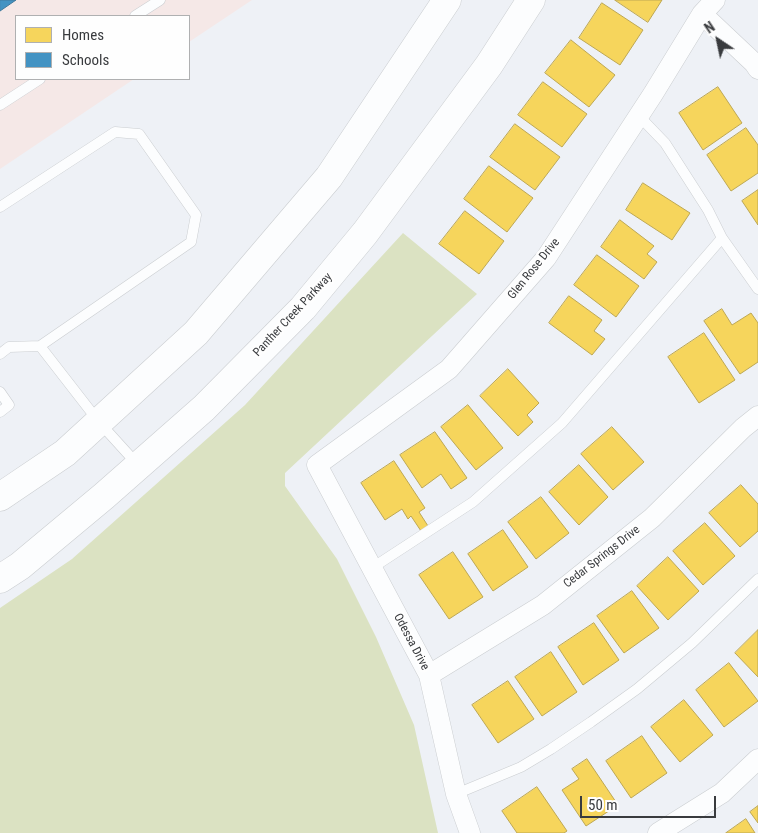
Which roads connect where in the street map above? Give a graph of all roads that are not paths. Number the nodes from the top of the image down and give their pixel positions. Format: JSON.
{"nodes":[{"id":1,"x":160,"y":0,"type":"edge"},
{"id":2,"x":447,"y":0,"type":"edge"},
{"id":3,"x":531,"y":0,"type":"edge"},
{"id":4,"x":708,"y":7,"type":"edge"},
{"id":5,"x":137,"y":15,"type":"edge"},
{"id":6,"x":758,"y":69,"type":"edge"},
{"id":7,"x":38,"y":80,"type":"edge"},
{"id":8,"x":0,"y":105,"type":"edge"},
{"id":9,"x":639,"y":116,"type":"junction"},
{"id":10,"x":0,"y":207,"type":"edge"},
{"id":11,"x":722,"y":238,"type":"junction"},
{"id":12,"x":758,"y":289,"type":"edge"},
{"id":13,"x":40,"y":346,"type":"junction"},
{"id":14,"x":0,"y":354,"type":"edge"},
{"id":15,"x":0,"y":392,"type":"edge"},
{"id":16,"x":0,"y":412,"type":"edge"},
{"id":17,"x":758,"y":416,"type":"edge"},
{"id":18,"x":99,"y":422,"type":"junction"},
{"id":19,"x":317,"y":465,"type":"joint"},
{"id":20,"x":139,"y":466,"type":"junction"},
{"id":21,"x":0,"y":498,"type":"edge"},
{"id":22,"x":372,"y":568,"type":"junction"},
{"id":23,"x":0,"y":579,"type":"edge"},
{"id":24,"x":758,"y":579,"type":"edge"},
{"id":25,"x":429,"y":675,"type":"junction"},
{"id":26,"x":758,"y":759,"type":"edge"},
{"id":27,"x":456,"y":794,"type":"junction"},
{"id":28,"x":470,"y":833,"type":"edge"},
{"id":29,"x":658,"y":833,"type":"edge"}],
"edges":[{"from":1,"to":5,"type":"lane"},
{"from":2,"to":18,"type":"main road"},
{"from":3,"to":20,"type":"main road","name":"Panther Creek Parkway"},
{"from":4,"to":6,"type":"street"},
{"from":4,"to":9,"type":"street","name":"Glen Rose Drive"},
{"from":7,"to":8,"type":"lane"},
{"from":9,"to":11,"type":"lane"},
{"from":9,"to":19,"type":"street","name":"Glen Rose Drive"},
{"from":10,"to":13,"type":"lane"},
{"from":11,"to":12,"type":"lane"},
{"from":11,"to":22,"type":"lane"},
{"from":13,"to":14,"type":"lane"},
{"from":13,"to":18,"type":"lane"},
{"from":15,"to":16,"type":"lane"},
{"from":17,"to":25,"type":"street","name":"Cedar Springs Drive"},
{"from":18,"to":20,"type":"lane"},
{"from":18,"to":21,"type":"main road"},
{"from":19,"to":22,"type":"street","name":"Odessa Drive"},
{"from":20,"to":23,"type":"main road","name":"Panther Creek Parkway"},
{"from":22,"to":25,"type":"street","name":"Odessa Drive"},
{"from":24,"to":27,"type":"lane"},
{"from":25,"to":27,"type":"street","name":"Odessa Drive"},
{"from":26,"to":29,"type":"street"},
{"from":27,"to":28,"type":"street","name":"Odessa Drive"}]}
